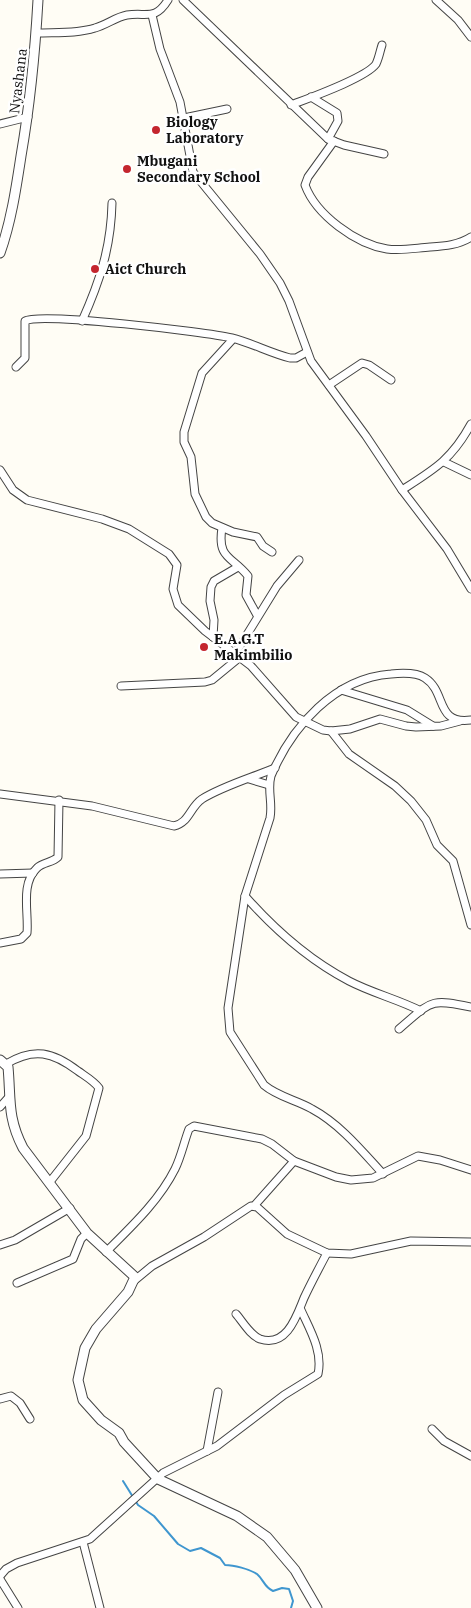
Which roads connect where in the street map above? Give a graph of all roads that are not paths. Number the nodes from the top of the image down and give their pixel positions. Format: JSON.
{"nodes":[{"id":1,"x":38,"y":0,"type":"edge"},
{"id":2,"x":168,"y":0,"type":"edge"},
{"id":3,"x":183,"y":0,"type":"edge"},
{"id":4,"x":436,"y":0,"type":"edge"},
{"id":5,"x":152,"y":15,"type":"junction"},
{"id":6,"x":36,"y":33,"type":"junction"},
{"id":7,"x":471,"y":37,"type":"edge"},
{"id":8,"x":382,"y":45,"type":"dead end"},
{"id":9,"x":311,"y":97,"type":"junction"},
{"id":10,"x":291,"y":105,"type":"junction"},
{"id":11,"x":227,"y":109,"type":"dead end"},
{"id":12,"x":28,"y":117,"type":"junction"},
{"id":13,"x":184,"y":118,"type":"junction"},
{"id":14,"x":0,"y":124,"type":"edge"},
{"id":15,"x":331,"y":140,"type":"junction"},
{"id":16,"x":384,"y":154,"type":"dead end"},
{"id":17,"x":112,"y":203,"type":"dead end"},
{"id":18,"x":471,"y":237,"type":"edge"},
{"id":19,"x":0,"y":253,"type":"edge"},
{"id":20,"x":82,"y":321,"type":"junction"},
{"id":21,"x":233,"y":339,"type":"junction"},
{"id":22,"x":307,"y":352,"type":"junction"},
{"id":23,"x":16,"y":367,"type":"dead end"},
{"id":24,"x":391,"y":380,"type":"dead end"},
{"id":25,"x":329,"y":385,"type":"junction"},
{"id":26,"x":471,"y":424,"type":"edge"},
{"id":27,"x":444,"y":462,"type":"junction"},
{"id":28,"x":0,"y":470,"type":"edge"},
{"id":29,"x":471,"y":475,"type":"edge"},
{"id":30,"x":402,"y":490,"type":"junction"},
{"id":31,"x":222,"y":528,"type":"junction"},
{"id":32,"x":272,"y":552,"type":"dead end"},
{"id":33,"x":299,"y":560,"type":"dead end"},
{"id":34,"x":238,"y":567,"type":"junction"},
{"id":35,"x":471,"y":589,"type":"edge"},
{"id":36,"x":257,"y":616,"type":"junction"},
{"id":37,"x":213,"y":637,"type":"junction"},
{"id":38,"x":238,"y":655,"type":"junction"},
{"id":39,"x":121,"y":686,"type":"dead end"},
{"id":40,"x":341,"y":690,"type":"junction"},
{"id":41,"x":471,"y":720,"type":"edge"},
{"id":42,"x":460,"y":721,"type":"junction"},
{"id":43,"x":305,"y":722,"type":"junction"},
{"id":44,"x":433,"y":727,"type":"junction"},
{"id":45,"x":330,"y":731,"type":"junction"},
{"id":46,"x":275,"y":768,"type":"junction"},
{"id":47,"x":249,"y":779,"type":"junction"},
{"id":48,"x":269,"y":785,"type":"junction"},
{"id":49,"x":0,"y":794,"type":"edge"},
{"id":50,"x":59,"y":800,"type":"junction"},
{"id":51,"x":33,"y":873,"type":"junction"},
{"id":52,"x":0,"y":874,"type":"edge"},
{"id":53,"x":245,"y":896,"type":"junction"},
{"id":54,"x":471,"y":925,"type":"edge"},
{"id":55,"x":0,"y":943,"type":"edge"},
{"id":56,"x":471,"y":1007,"type":"edge"},
{"id":57,"x":421,"y":1011,"type":"junction"},
{"id":58,"x":399,"y":1029,"type":"dead end"},
{"id":59,"x":3,"y":1062,"type":"edge"},
{"id":60,"x":8,"y":1098,"type":"junction"},
{"id":61,"x":0,"y":1107,"type":"edge"},
{"id":62,"x":294,"y":1161,"type":"junction"},
{"id":63,"x":471,"y":1170,"type":"edge"},
{"id":64,"x":383,"y":1174,"type":"junction"},
{"id":65,"x":50,"y":1182,"type":"junction"},
{"id":66,"x":254,"y":1206,"type":"junction"},
{"id":67,"x":70,"y":1208,"type":"junction"},
{"id":68,"x":87,"y":1233,"type":"junction"},
{"id":69,"x":471,"y":1242,"type":"edge"},
{"id":70,"x":0,"y":1245,"type":"edge"},
{"id":71,"x":106,"y":1252,"type":"junction"},
{"id":72,"x":327,"y":1253,"type":"junction"},
{"id":73,"x":135,"y":1280,"type":"junction"},
{"id":74,"x":17,"y":1283,"type":"dead end"},
{"id":75,"x":301,"y":1310,"type":"junction"},
{"id":76,"x":236,"y":1314,"type":"dead end"},
{"id":77,"x":218,"y":1392,"type":"dead end"},
{"id":78,"x":0,"y":1400,"type":"edge"},
{"id":79,"x":30,"y":1419,"type":"dead end"},
{"id":80,"x":432,"y":1429,"type":"dead end"},
{"id":81,"x":207,"y":1451,"type":"junction"},
{"id":82,"x":471,"y":1456,"type":"edge"},
{"id":83,"x":158,"y":1479,"type":"junction"},
{"id":84,"x":83,"y":1542,"type":"junction"},
{"id":85,"x":0,"y":1577,"type":"edge"},
{"id":86,"x":18,"y":1608,"type":"edge"},
{"id":87,"x":100,"y":1608,"type":"edge"},
{"id":88,"x":317,"y":1608,"type":"edge"}],
"edges":[{"from":1,"to":6,"type":"street","name":"Nyashana"},
{"from":2,"to":5,"type":"street"},
{"from":3,"to":10,"type":"street"},
{"from":4,"to":7,"type":"street"},
{"from":5,"to":6,"type":"street"},
{"from":5,"to":13,"type":"street"},
{"from":6,"to":12,"type":"street","name":"Nyashana"},
{"from":8,"to":9,"type":"street"},
{"from":9,"to":10,"type":"street"},
{"from":9,"to":15,"type":"street"},
{"from":10,"to":15,"type":"street"},
{"from":11,"to":13,"type":"street"},
{"from":12,"to":14,"type":"street"},
{"from":12,"to":19,"type":"street","name":"Nyashana"},
{"from":13,"to":22,"type":"street"},
{"from":15,"to":16,"type":"street"},
{"from":15,"to":18,"type":"street"},
{"from":17,"to":20,"type":"street"},
{"from":20,"to":21,"type":"street"},
{"from":20,"to":23,"type":"street"},
{"from":21,"to":22,"type":"street"},
{"from":21,"to":31,"type":"street"},
{"from":22,"to":25,"type":"street"},
{"from":24,"to":25,"type":"street"},
{"from":25,"to":30,"type":"street"},
{"from":26,"to":27,"type":"street"},
{"from":27,"to":29,"type":"street"},
{"from":27,"to":30,"type":"street"},
{"from":28,"to":37,"type":"street"},
{"from":30,"to":35,"type":"street"},
{"from":31,"to":32,"type":"street"},
{"from":31,"to":34,"type":"street"},
{"from":33,"to":36,"type":"street"},
{"from":34,"to":36,"type":"street"},
{"from":34,"to":37,"type":"street"},
{"from":36,"to":38,"type":"street"},
{"from":37,"to":38,"type":"street"},
{"from":38,"to":39,"type":"street"},
{"from":38,"to":43,"type":"street"},
{"from":40,"to":42,"type":"street"},
{"from":40,"to":43,"type":"street"},
{"from":40,"to":44,"type":"street"},
{"from":41,"to":42,"type":"street"},
{"from":42,"to":44,"type":"street"},
{"from":43,"to":45,"type":"street"},
{"from":43,"to":46,"type":"street"},
{"from":44,"to":45,"type":"street"},
{"from":45,"to":54,"type":"street"},
{"from":46,"to":47,"type":"street"},
{"from":46,"to":48,"type":"street"},
{"from":47,"to":48,"type":"street"},
{"from":47,"to":50,"type":"street"},
{"from":48,"to":53,"type":"street"},
{"from":49,"to":50,"type":"street"},
{"from":50,"to":51,"type":"street"},
{"from":51,"to":52,"type":"street"},
{"from":51,"to":55,"type":"street"},
{"from":53,"to":57,"type":"street"},
{"from":53,"to":64,"type":"street"},
{"from":56,"to":57,"type":"street"},
{"from":57,"to":58,"type":"street"},
{"from":59,"to":60,"type":"street"},
{"from":59,"to":65,"type":"street"},
{"from":60,"to":61,"type":"street"},
{"from":60,"to":65,"type":"street"},
{"from":62,"to":64,"type":"street"},
{"from":62,"to":66,"type":"street"},
{"from":62,"to":71,"type":"street"},
{"from":63,"to":64,"type":"street"},
{"from":65,"to":67,"type":"street"},
{"from":66,"to":72,"type":"street"},
{"from":66,"to":73,"type":"street"},
{"from":67,"to":68,"type":"street"},
{"from":67,"to":70,"type":"street"},
{"from":68,"to":71,"type":"street"},
{"from":68,"to":74,"type":"street"},
{"from":69,"to":72,"type":"street"},
{"from":71,"to":73,"type":"street"},
{"from":72,"to":75,"type":"street"},
{"from":73,"to":83,"type":"street"},
{"from":75,"to":76,"type":"street"},
{"from":75,"to":81,"type":"street"},
{"from":77,"to":81,"type":"street"},
{"from":78,"to":79,"type":"street"},
{"from":80,"to":82,"type":"street"},
{"from":81,"to":83,"type":"street"},
{"from":83,"to":84,"type":"street"},
{"from":83,"to":88,"type":"street"},
{"from":84,"to":85,"type":"street"},
{"from":84,"to":87,"type":"street"},
{"from":85,"to":86,"type":"street"}]}
